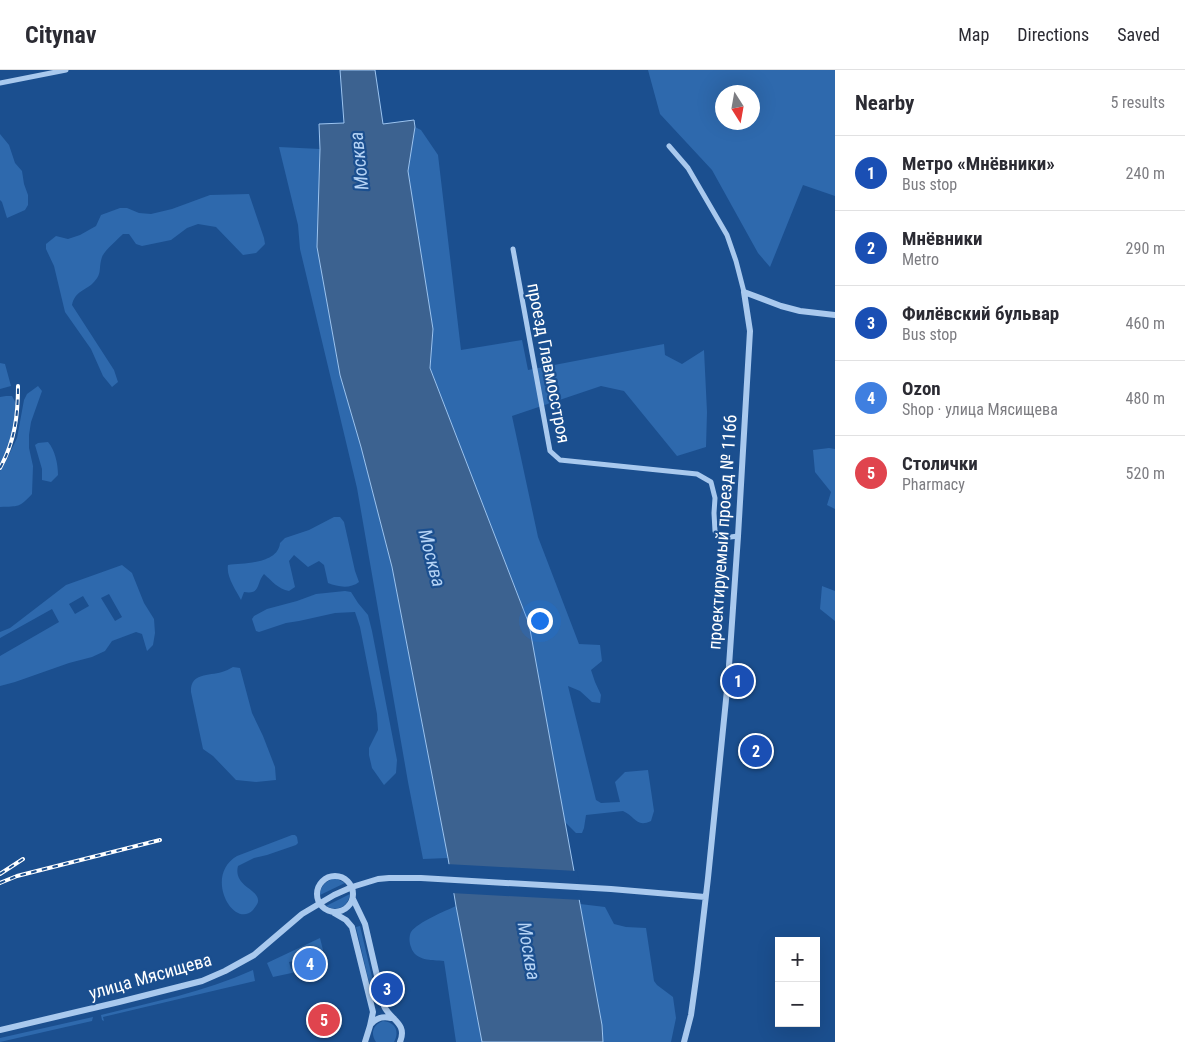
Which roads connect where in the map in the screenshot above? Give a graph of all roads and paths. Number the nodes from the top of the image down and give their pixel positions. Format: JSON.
{"nodes":[{"id":1,"x":66,"y":70,"type":"edge"},
{"id":2,"x":0,"y":83,"type":"edge"},
{"id":3,"x":669,"y":146,"type":"dead end"},
{"id":4,"x":513,"y":249,"type":"dead end"},
{"id":5,"x":744,"y":292,"type":"junction"},
{"id":6,"x":834,"y":315,"type":"edge"},
{"id":7,"x":738,"y":536,"type":"junction"},
{"id":8,"x":352,"y":886,"type":"junction"},
{"id":9,"x":705,"y":897,"type":"junction"},
{"id":10,"x":353,"y":899,"type":"junction"},
{"id":11,"x":319,"y":903,"type":"junction"},
{"id":12,"x":334,"y":912,"type":"junction"},
{"id":13,"x":392,"y":1018,"type":"junction"},
{"id":14,"x":369,"y":1028,"type":"junction"},
{"id":15,"x":0,"y":1030,"type":"edge"},
{"id":16,"x":365,"y":1042,"type":"edge"},
{"id":17,"x":370,"y":1042,"type":"edge"},
{"id":18,"x":400,"y":1042,"type":"edge"},
{"id":19,"x":684,"y":1042,"type":"edge"}],
"edges":[{"from":1,"to":2,"type":"street"},
{"from":3,"to":5,"type":"street"},
{"from":4,"to":7,"type":"street","name":"проезд Главмосстроя"},
{"from":5,"to":6,"type":"street"},
{"from":5,"to":7,"type":"street","name":"проектируемый проезд № 1166"},
{"from":7,"to":9,"type":"street","name":"проектируемый проезд № 1166"},
{"from":8,"to":9,"type":"street","name":"улица Мясищева"},
{"from":8,"to":10,"type":"street"},
{"from":8,"to":11,"type":"street","name":"улица Мясищева"},
{"from":8,"to":11,"type":"street"},
{"from":9,"to":19,"type":"street","name":"проектируемый проезд № 1166"},
{"from":10,"to":12,"type":"street"},
{"from":10,"to":13,"type":"street"},
{"from":11,"to":12,"type":"street"},
{"from":11,"to":15,"type":"street","name":"улица Мясищева"},
{"from":12,"to":14,"type":"street"},
{"from":13,"to":14,"type":"street"},
{"from":13,"to":18,"type":"street"},
{"from":14,"to":16,"type":"street"},
{"from":14,"to":17,"type":"street"}]}
